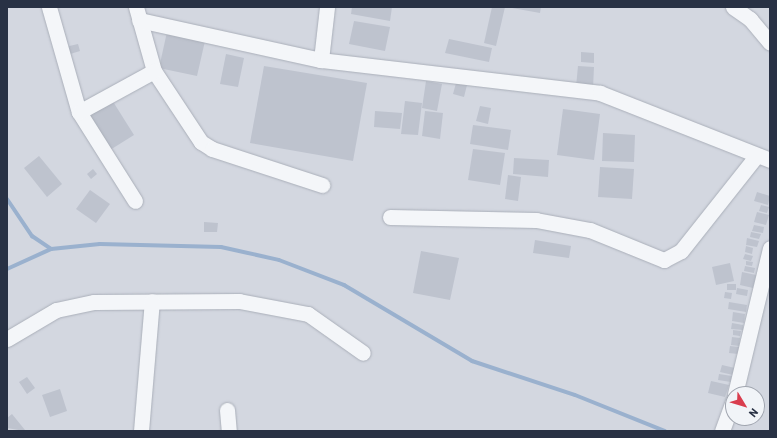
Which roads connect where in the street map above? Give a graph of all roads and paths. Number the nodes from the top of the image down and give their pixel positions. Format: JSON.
{"nodes":[{"id":1,"x":49,"y":7,"type":"edge"},
{"id":2,"x":327,"y":7,"type":"edge"},
{"id":3,"x":734,"y":7,"type":"edge"},
{"id":4,"x":138,"y":14,"type":"edge"},
{"id":5,"x":770,"y":43,"type":"edge"},
{"id":6,"x":321,"y":60,"type":"junction"},
{"id":7,"x":154,"y":71,"type":"junction"},
{"id":8,"x":79,"y":112,"type":"junction"},
{"id":9,"x":763,"y":158,"type":"edge"},
{"id":10,"x":322,"y":185,"type":"dead end"},
{"id":11,"x":135,"y":201,"type":"dead end"},
{"id":12,"x":390,"y":217,"type":"dead end"},
{"id":13,"x":770,"y":248,"type":"edge"},
{"id":14,"x":152,"y":300,"type":"junction"},
{"id":15,"x":7,"y":339,"type":"edge"},
{"id":16,"x":363,"y":353,"type":"dead end"},
{"id":17,"x":737,"y":386,"type":"edge"},
{"id":18,"x":227,"y":410,"type":"dead end"},
{"id":19,"x":142,"y":431,"type":"edge"},
{"id":20,"x":229,"y":431,"type":"edge"}],
"edges":[{"from":1,"to":8,"type":"street"},
{"from":2,"to":6,"type":"street"},
{"from":3,"to":5,"type":"street"},
{"from":4,"to":6,"type":"street"},
{"from":4,"to":7,"type":"street"},
{"from":6,"to":9,"type":"street"},
{"from":7,"to":8,"type":"street"},
{"from":7,"to":10,"type":"street"},
{"from":8,"to":11,"type":"street"},
{"from":9,"to":12,"type":"street"},
{"from":13,"to":17,"type":"street"},
{"from":14,"to":15,"type":"street"},
{"from":14,"to":16,"type":"street"},
{"from":14,"to":19,"type":"street"},
{"from":18,"to":20,"type":"street"}]}
